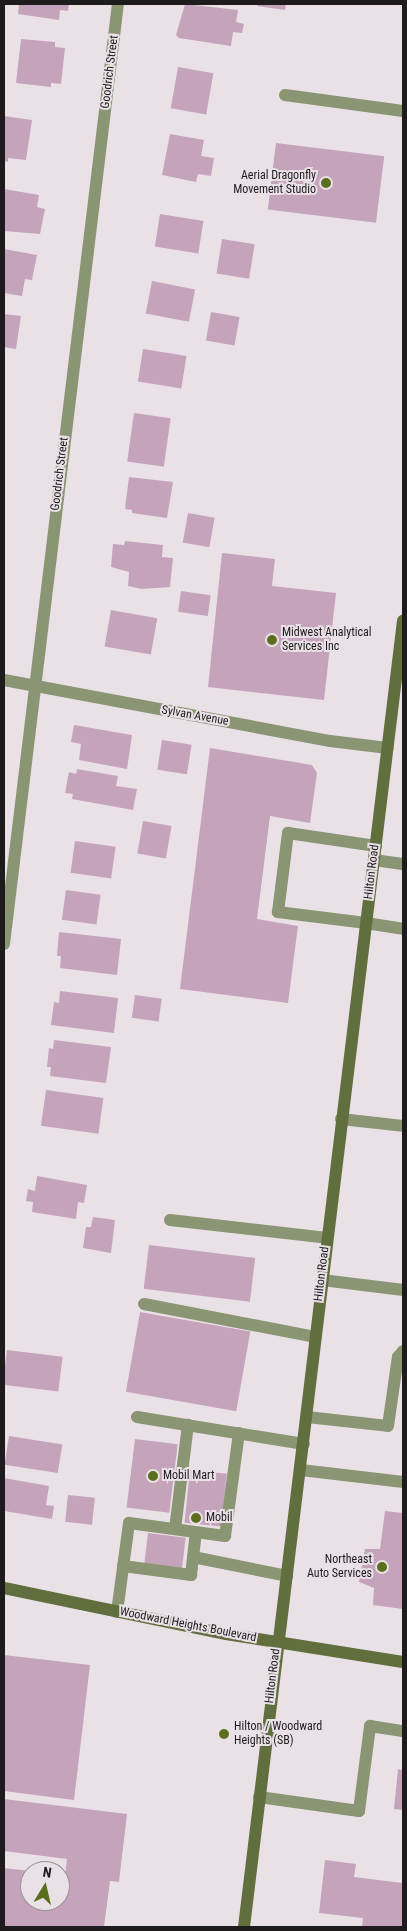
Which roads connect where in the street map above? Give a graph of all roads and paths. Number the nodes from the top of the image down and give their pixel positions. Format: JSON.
{"nodes":[{"id":1,"x":118,"y":4,"type":"edge"},
{"id":2,"x":286,"y":95,"type":"dead end"},
{"id":3,"x":403,"y":111,"type":"edge"},
{"id":4,"x":403,"y":622,"type":"edge"},
{"id":5,"x":402,"y":646,"type":"edge"},
{"id":6,"x":4,"y":680,"type":"edge"},
{"id":7,"x":35,"y":686,"type":"junction"},
{"id":8,"x":388,"y":748,"type":"junction"},
{"id":9,"x":376,"y":846,"type":"junction"},
{"id":10,"x":374,"y":860,"type":"junction"},
{"id":11,"x":403,"y":864,"type":"edge"},
{"id":12,"x":366,"y":923,"type":"junction"},
{"id":13,"x":403,"y":928,"type":"edge"},
{"id":14,"x":4,"y":944,"type":"edge"},
{"id":15,"x":341,"y":1119,"type":"junction"},
{"id":16,"x":403,"y":1126,"type":"edge"},
{"id":17,"x":170,"y":1220,"type":"dead end"},
{"id":18,"x":327,"y":1238,"type":"junction"},
{"id":19,"x":322,"y":1280,"type":"junction"},
{"id":20,"x":403,"y":1290,"type":"edge"},
{"id":21,"x":144,"y":1304,"type":"dead end"},
{"id":22,"x":316,"y":1337,"type":"junction"},
{"id":23,"x":403,"y":1351,"type":"edge"},
{"id":24,"x":137,"y":1416,"type":"dead end"},
{"id":25,"x":307,"y":1417,"type":"junction"},
{"id":26,"x":188,"y":1425,"type":"junction"},
{"id":27,"x":238,"y":1433,"type":"junction"},
{"id":28,"x":304,"y":1444,"type":"junction"},
{"id":29,"x":301,"y":1470,"type":"junction"},
{"id":30,"x":403,"y":1482,"type":"edge"},
{"id":31,"x":175,"y":1530,"type":"junction"},
{"id":32,"x":196,"y":1532,"type":"junction"},
{"id":33,"x":193,"y":1557,"type":"junction"},
{"id":34,"x":123,"y":1566,"type":"junction"},
{"id":35,"x":286,"y":1576,"type":"junction"},
{"id":36,"x":4,"y":1588,"type":"edge"},
{"id":37,"x":117,"y":1612,"type":"junction"},
{"id":38,"x":277,"y":1642,"type":"junction"},
{"id":39,"x":403,"y":1662,"type":"edge"},
{"id":40,"x":403,"y":1731,"type":"edge"},
{"id":41,"x":259,"y":1796,"type":"junction"},
{"id":42,"x":244,"y":1927,"type":"edge"}],
"edges":[{"from":1,"to":7,"type":"street","name":"Goodrich Street"},
{"from":2,"to":3,"type":"street"},
{"from":4,"to":5,"type":"street","name":"Hilton Road"},
{"from":5,"to":8,"type":"street","name":"Hilton Road"},
{"from":6,"to":7,"type":"street","name":"Sylvan Avenue"},
{"from":7,"to":8,"type":"street","name":"Sylvan Avenue"},
{"from":7,"to":14,"type":"street","name":"Goodrich Street"},
{"from":8,"to":9,"type":"street","name":"Hilton Road"},
{"from":9,"to":10,"type":"street","name":"Hilton Road"},
{"from":9,"to":12,"type":"street"},
{"from":10,"to":11,"type":"street"},
{"from":10,"to":12,"type":"street","name":"Hilton Road"},
{"from":12,"to":13,"type":"street"},
{"from":12,"to":15,"type":"street","name":"Hilton Road"},
{"from":15,"to":16,"type":"street"},
{"from":15,"to":18,"type":"street","name":"Hilton Road"},
{"from":17,"to":18,"type":"street"},
{"from":18,"to":19,"type":"street","name":"Hilton Road"},
{"from":19,"to":20,"type":"street"},
{"from":19,"to":22,"type":"street","name":"Hilton Road"},
{"from":21,"to":22,"type":"street"},
{"from":22,"to":25,"type":"street","name":"Hilton Road"},
{"from":23,"to":25,"type":"street"},
{"from":24,"to":26,"type":"street"},
{"from":25,"to":28,"type":"street","name":"Hilton Road"},
{"from":26,"to":27,"type":"street"},
{"from":26,"to":31,"type":"street"},
{"from":27,"to":28,"type":"street"},
{"from":27,"to":32,"type":"street"},
{"from":28,"to":29,"type":"street","name":"Hilton Road"},
{"from":29,"to":30,"type":"street"},
{"from":29,"to":35,"type":"street","name":"Hilton Road"},
{"from":31,"to":32,"type":"street"},
{"from":31,"to":34,"type":"street"},
{"from":32,"to":33,"type":"street"},
{"from":33,"to":34,"type":"street"},
{"from":33,"to":35,"type":"street"},
{"from":34,"to":37,"type":"street"},
{"from":35,"to":38,"type":"street","name":"Hilton Road"},
{"from":36,"to":37,"type":"street","name":"Woodward Heights Boulevard"},
{"from":37,"to":38,"type":"street","name":"Woodward Heights Boulevard"},
{"from":38,"to":39,"type":"street","name":"Woodward Heights Boulevard"},
{"from":38,"to":41,"type":"street","name":"Hilton Road"},
{"from":40,"to":41,"type":"street"},
{"from":41,"to":42,"type":"street","name":"Hilton Road"}]}
